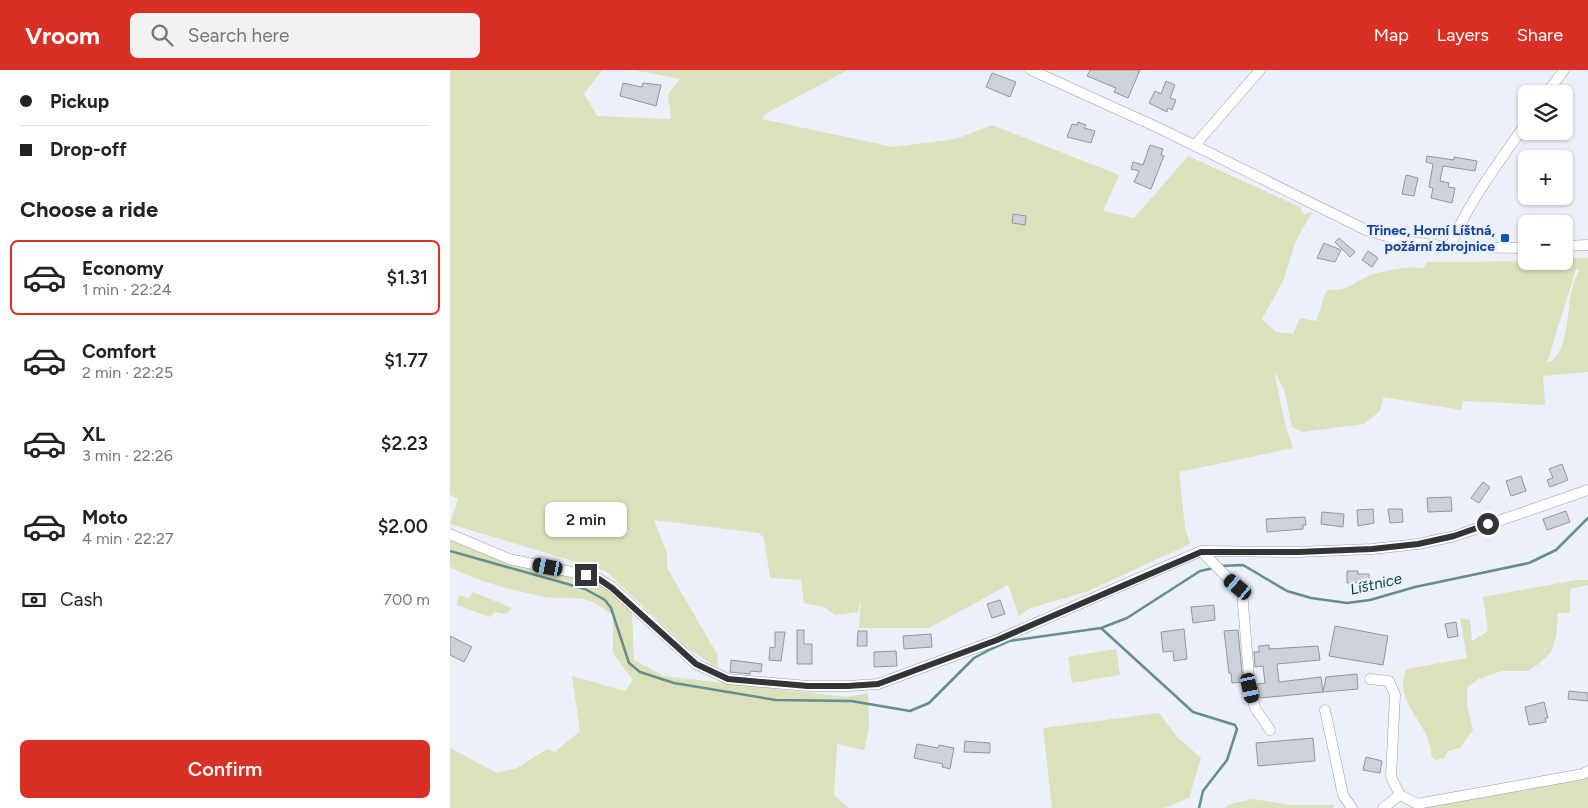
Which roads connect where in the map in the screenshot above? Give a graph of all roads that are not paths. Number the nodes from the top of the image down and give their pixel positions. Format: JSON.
{"nodes":[{"id":1,"x":1031,"y":70,"type":"edge"},
{"id":2,"x":1260,"y":70,"type":"edge"},
{"id":3,"x":1564,"y":70,"type":"edge"},
{"id":4,"x":1553,"y":85,"type":"edge"},
{"id":5,"x":1518,"y":135,"type":"edge"},
{"id":6,"x":1194,"y":145,"type":"junction"},
{"id":7,"x":1588,"y":245,"type":"edge"},
{"id":8,"x":1573,"y":246,"type":"edge"},
{"id":9,"x":1450,"y":248,"type":"junction"},
{"id":10,"x":1518,"y":248,"type":"edge"},
{"id":11,"x":1588,"y":490,"type":"edge"},
{"id":12,"x":450,"y":534,"type":"edge"},
{"id":13,"x":1201,"y":552,"type":"junction"},
{"id":14,"x":1370,"y":679,"type":"dead end"},
{"id":15,"x":1325,"y":710,"type":"dead end"},
{"id":16,"x":1270,"y":730,"type":"dead end"},
{"id":17,"x":1588,"y":771,"type":"edge"},
{"id":18,"x":1400,"y":794,"type":"junction"},
{"id":19,"x":1352,"y":808,"type":"edge"},
{"id":20,"x":1383,"y":808,"type":"edge"}],
"edges":[{"from":1,"to":6,"type":"street"},
{"from":2,"to":6,"type":"street"},
{"from":3,"to":4,"type":"street"},
{"from":5,"to":9,"type":"street"},
{"from":6,"to":9,"type":"street"},
{"from":7,"to":8,"type":"street"},
{"from":9,"to":10,"type":"street"},
{"from":11,"to":13,"type":"street"},
{"from":12,"to":13,"type":"street"},
{"from":13,"to":16,"type":"street"},
{"from":14,"to":18,"type":"street"},
{"from":15,"to":19,"type":"street"},
{"from":17,"to":18,"type":"street"},
{"from":18,"to":20,"type":"street"}]}
